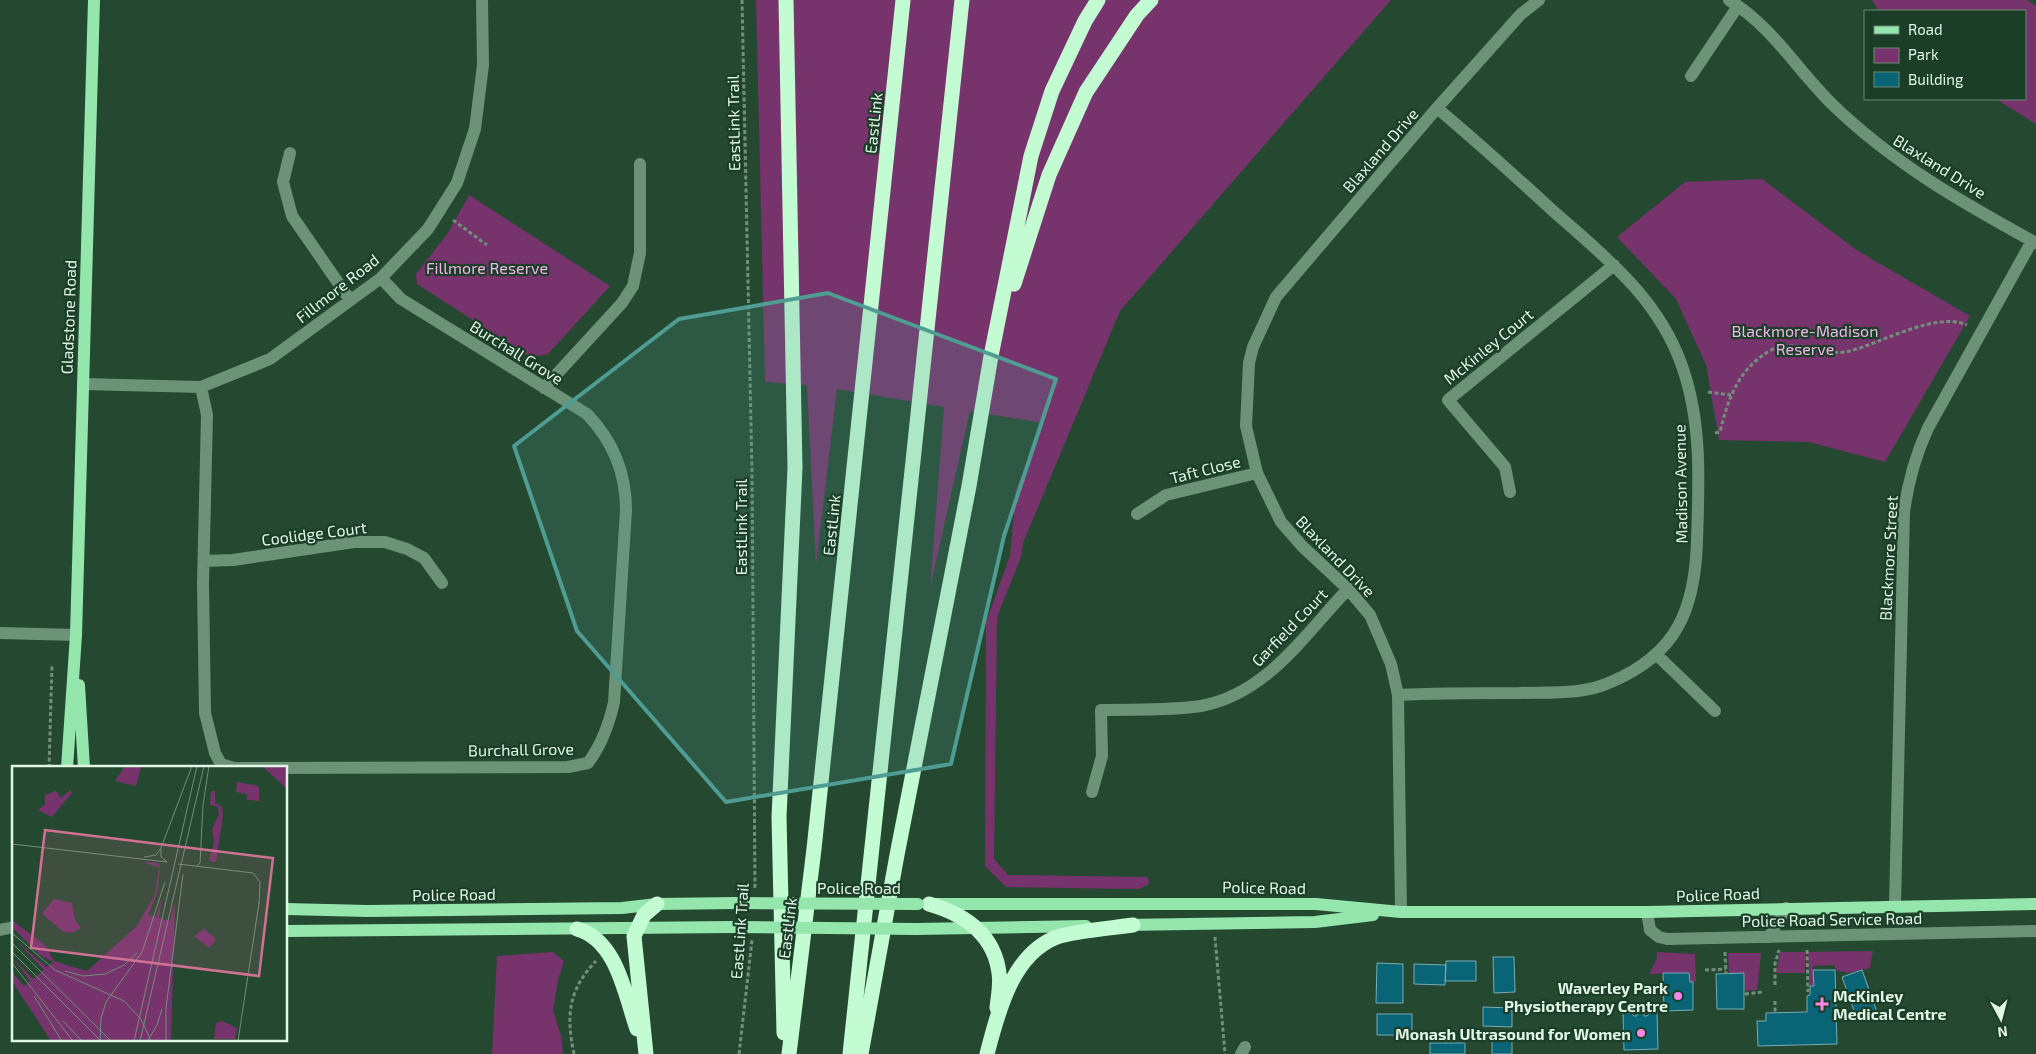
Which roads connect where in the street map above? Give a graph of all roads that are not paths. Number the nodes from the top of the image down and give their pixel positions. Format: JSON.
{"nodes":[{"id":1,"x":94,"y":0,"type":"edge"},
{"id":2,"x":482,"y":0,"type":"edge"},
{"id":3,"x":786,"y":0,"type":"edge"},
{"id":4,"x":796,"y":0,"type":"edge"},
{"id":5,"x":903,"y":0,"type":"edge"},
{"id":6,"x":962,"y":0,"type":"edge"},
{"id":7,"x":1098,"y":0,"type":"edge"},
{"id":8,"x":1151,"y":0,"type":"edge"},
{"id":9,"x":1539,"y":0,"type":"edge"},
{"id":10,"x":1734,"y":3,"type":"edge"},
{"id":11,"x":1691,"y":76,"type":"dead end"},
{"id":12,"x":1437,"y":108,"type":"junction"},
{"id":13,"x":290,"y":153,"type":"dead end"},
{"id":14,"x":640,"y":164,"type":"dead end"},
{"id":15,"x":790,"y":185,"type":"junction"},
{"id":16,"x":2034,"y":242,"type":"edge"},
{"id":17,"x":1614,"y":265,"type":"junction"},
{"id":18,"x":381,"y":278,"type":"junction"},
{"id":19,"x":350,"y":300,"type":"junction"},
{"id":20,"x":990,"y":356,"type":"junction"},
{"id":21,"x":83,"y":384,"type":"junction"},
{"id":22,"x":201,"y":387,"type":"junction"},
{"id":23,"x":544,"y":388,"type":"junction"},
{"id":24,"x":1257,"y":473,"type":"junction"},
{"id":25,"x":1510,"y":492,"type":"dead end"},
{"id":26,"x":1137,"y":514,"type":"dead end"},
{"id":27,"x":204,"y":561,"type":"junction"},
{"id":28,"x":442,"y":583,"type":"dead end"},
{"id":29,"x":1348,"y":589,"type":"junction"},
{"id":30,"x":0,"y":633,"type":"edge"},
{"id":31,"x":76,"y":635,"type":"junction"},
{"id":32,"x":1658,"y":656,"type":"junction"},
{"id":33,"x":1398,"y":695,"type":"junction"},
{"id":34,"x":1715,"y":711,"type":"dead end"},
{"id":35,"x":67,"y":766,"type":"edge"},
{"id":36,"x":84,"y":766,"type":"edge"},
{"id":37,"x":228,"y":766,"type":"edge"},
{"id":38,"x":288,"y":768,"type":"edge"},
{"id":39,"x":1092,"y":792,"type":"dead end"},
{"id":40,"x":657,"y":904,"type":"junction"},
{"id":41,"x":923,"y":904,"type":"junction"},
{"id":42,"x":2036,"y":904,"type":"edge"},
{"id":43,"x":1895,"y":906,"type":"junction"},
{"id":44,"x":1786,"y":908,"type":"junction"},
{"id":45,"x":288,"y":909,"type":"edge"},
{"id":46,"x":1401,"y":912,"type":"junction"},
{"id":47,"x":1647,"y":912,"type":"junction"},
{"id":48,"x":1133,"y":925,"type":"junction"},
{"id":49,"x":12,"y":927,"type":"edge"},
{"id":50,"x":975,"y":927,"type":"junction"},
{"id":51,"x":636,"y":928,"type":"junction"},
{"id":52,"x":577,"y":929,"type":"junction"},
{"id":53,"x":0,"y":931,"type":"edge"},
{"id":54,"x":288,"y":931,"type":"edge"},
{"id":55,"x":2036,"y":931,"type":"edge"},
{"id":56,"x":1769,"y":937,"type":"junction"},
{"id":57,"x":996,"y":1021,"type":"junction"},
{"id":58,"x":645,"y":1054,"type":"edge"},
{"id":59,"x":784,"y":1054,"type":"edge"},
{"id":60,"x":789,"y":1054,"type":"edge"},
{"id":61,"x":850,"y":1054,"type":"edge"},
{"id":62,"x":861,"y":1054,"type":"edge"},
{"id":63,"x":987,"y":1054,"type":"edge"}],
"edges":[{"from":1,"to":21,"type":"main road","name":"Gladstone Road"},
{"from":2,"to":18,"type":"street","name":"Fillmore Road"},
{"from":3,"to":15,"type":"highway"},
{"from":4,"to":15,"type":"highway"},
{"from":5,"to":60,"type":"highway","name":"EastLink"},
{"from":6,"to":61,"type":"highway"},
{"from":7,"to":20,"type":"highway"},
{"from":8,"to":20,"type":"highway"},
{"from":9,"to":12,"type":"street","name":"Blaxland Drive"},
{"from":10,"to":11,"type":"street"},
{"from":10,"to":16,"type":"street","name":"Blaxland Drive"},
{"from":12,"to":17,"type":"street","name":"Madison Avenue"},
{"from":12,"to":24,"type":"street","name":"Blaxland Drive"},
{"from":13,"to":19,"type":"street"},
{"from":14,"to":23,"type":"street"},
{"from":15,"to":59,"type":"highway"},
{"from":16,"to":43,"type":"street","name":"Blackmore Street"},
{"from":17,"to":25,"type":"street","name":"McKinley Court"},
{"from":17,"to":32,"type":"street","name":"Madison Avenue"},
{"from":18,"to":19,"type":"street","name":"Fillmore Road"},
{"from":18,"to":23,"type":"street","name":"Burchall Grove"},
{"from":19,"to":22,"type":"street","name":"Fillmore Road"},
{"from":20,"to":62,"type":"highway"},
{"from":21,"to":22,"type":"street","name":"Fillmore Road"},
{"from":21,"to":31,"type":"main road","name":"Gladstone Road"},
{"from":22,"to":27,"type":"street","name":"Burchall Grove"},
{"from":23,"to":38,"type":"street","name":"Burchall Grove"},
{"from":24,"to":26,"type":"street","name":"Taft Close"},
{"from":24,"to":29,"type":"street","name":"Blaxland Drive"},
{"from":27,"to":28,"type":"street","name":"Coolidge Court"},
{"from":27,"to":37,"type":"street","name":"Burchall Grove"},
{"from":29,"to":33,"type":"street","name":"Blaxland Drive"},
{"from":29,"to":39,"type":"street","name":"Garfield Court"},
{"from":30,"to":31,"type":"street"},
{"from":31,"to":35,"type":"main road","name":"Gladstone Road"},
{"from":31,"to":36,"type":"main road","name":"Gladstone Road"},
{"from":32,"to":33,"type":"street","name":"Madison Avenue"},
{"from":32,"to":34,"type":"street"},
{"from":33,"to":46,"type":"street","name":"Blaxland Drive"},
{"from":40,"to":41,"type":"main road","name":"Police Road","bridge":true},
{"from":40,"to":45,"type":"main road","name":"Police Road"},
{"from":40,"to":51,"type":"highway"},
{"from":41,"to":46,"type":"main road","name":"Police Road"},
{"from":41,"to":50,"type":"highway"},
{"from":42,"to":43,"type":"main road","name":"Police Road"},
{"from":43,"to":44,"type":"main road","name":"Police Road"},
{"from":44,"to":47,"type":"main road","name":"Police Road"},
{"from":44,"to":56,"type":"street"},
{"from":46,"to":47,"type":"main road","name":"Police Road"},
{"from":46,"to":48,"type":"main road","name":"Police Road"},
{"from":47,"to":56,"type":"street","name":"Police Road Service Road"},
{"from":48,"to":50,"type":"main road","name":"Police Road"},
{"from":48,"to":57,"type":"highway"},
{"from":49,"to":53,"type":"street"},
{"from":50,"to":51,"type":"main road","name":"Police Road","bridge":true},
{"from":50,"to":57,"type":"highway"},
{"from":51,"to":52,"type":"main road","name":"Police Road"},
{"from":51,"to":58,"type":"highway"},
{"from":52,"to":54,"type":"main road","name":"Police Road"},
{"from":52,"to":58,"type":"highway"},
{"from":55,"to":56,"type":"street","name":"Police Road Service Road"},
{"from":57,"to":63,"type":"highway"}]}
